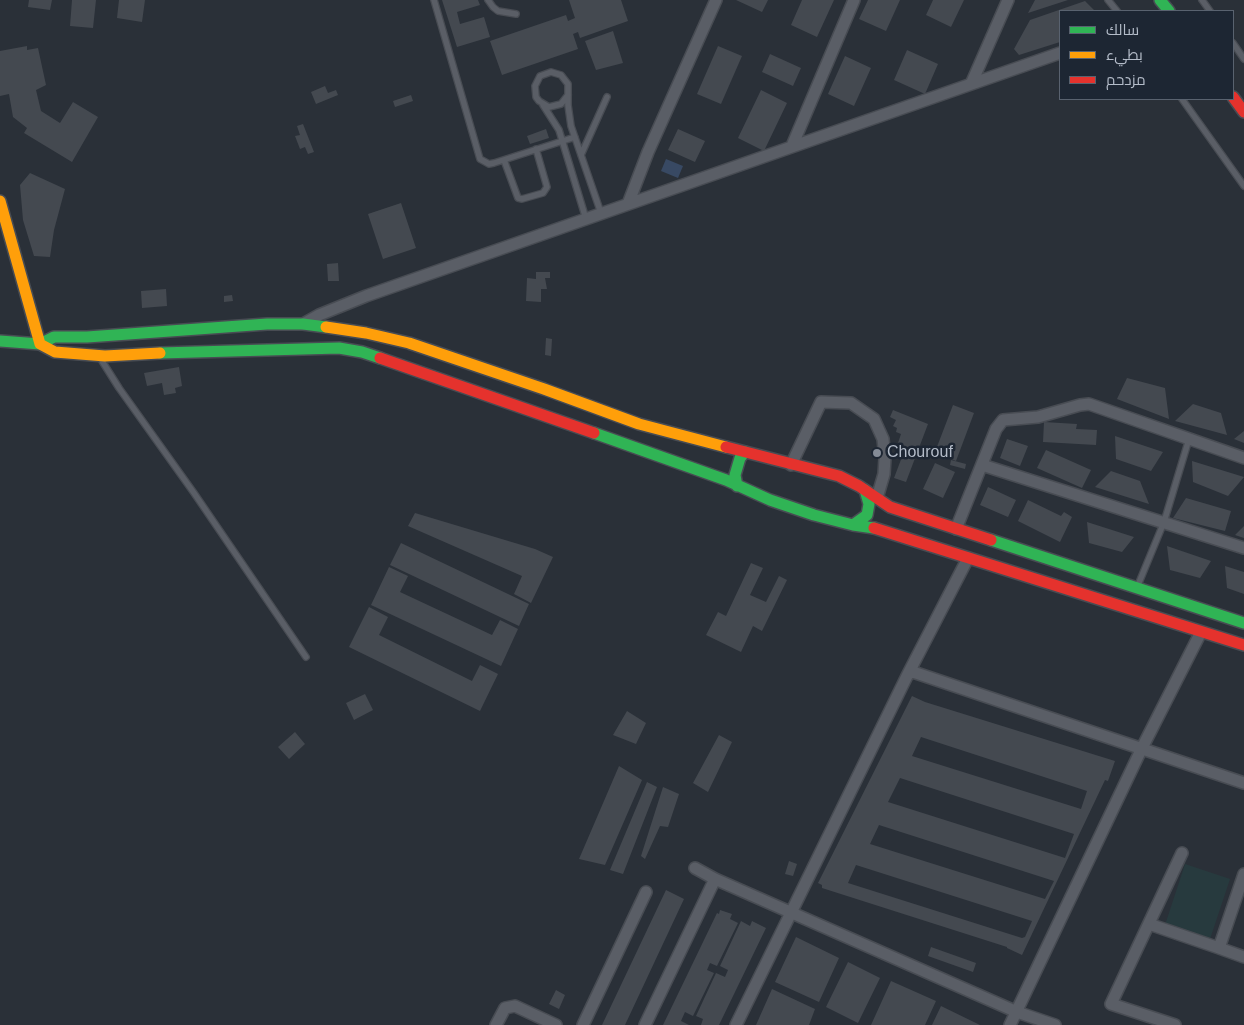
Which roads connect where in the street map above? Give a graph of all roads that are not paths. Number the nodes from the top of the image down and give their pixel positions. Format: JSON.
{"nodes":[{"id":1,"x":434,"y":0,"type":"edge"},
{"id":2,"x":488,"y":0,"type":"edge"},
{"id":3,"x":716,"y":0,"type":"edge"},
{"id":4,"x":854,"y":0,"type":"edge"},
{"id":5,"x":1008,"y":0,"type":"edge"},
{"id":6,"x":1108,"y":0,"type":"edge"},
{"id":7,"x":1160,"y":0,"type":"edge"},
{"id":8,"x":1117,"y":10,"type":"edge"},
{"id":9,"x":1168,"y":10,"type":"edge"},
{"id":10,"x":516,"y":14,"type":"dead end"},
{"id":11,"x":1234,"y":44,"type":"edge"},
{"id":12,"x":1059,"y":53,"type":"edge"},
{"id":13,"x":1244,"y":59,"type":"edge"},
{"id":14,"x":972,"y":82,"type":"junction"},
{"id":15,"x":568,"y":95,"type":"junction"},
{"id":16,"x":607,"y":97,"type":"dead end"},
{"id":17,"x":1234,"y":98,"type":"edge"},
{"id":18,"x":1183,"y":100,"type":"edge"},
{"id":19,"x":543,"y":105,"type":"junction"},
{"id":20,"x":1244,"y":112,"type":"edge"},
{"id":21,"x":575,"y":137,"type":"junction"},
{"id":22,"x":562,"y":141,"type":"junction"},
{"id":23,"x":792,"y":146,"type":"junction"},
{"id":24,"x":536,"y":150,"type":"junction"},
{"id":25,"x":581,"y":155,"type":"junction"},
{"id":26,"x":504,"y":160,"type":"junction"},
{"id":27,"x":1244,"y":186,"type":"edge"},
{"id":28,"x":0,"y":201,"type":"edge"},
{"id":29,"x":628,"y":204,"type":"junction"},
{"id":30,"x":601,"y":213,"type":"junction"},
{"id":31,"x":586,"y":219,"type":"junction"},
{"id":32,"x":303,"y":324,"type":"junction"},
{"id":33,"x":0,"y":341,"type":"edge"},
{"id":34,"x":40,"y":344,"type":"junction"},
{"id":35,"x":102,"y":353,"type":"junction"},
{"id":36,"x":1189,"y":439,"type":"junction"},
{"id":37,"x":745,"y":452,"type":"junction"},
{"id":38,"x":1244,"y":458,"type":"edge"},
{"id":39,"x":791,"y":464,"type":"junction"},
{"id":40,"x":982,"y":465,"type":"junction"},
{"id":41,"x":737,"y":486,"type":"junction"},
{"id":42,"x":865,"y":490,"type":"junction"},
{"id":43,"x":877,"y":498,"type":"junction"},
{"id":44,"x":1164,"y":522,"type":"junction"},
{"id":45,"x":853,"y":525,"type":"junction"},
{"id":46,"x":956,"y":529,"type":"junction"},
{"id":47,"x":1244,"y":548,"type":"edge"},
{"id":48,"x":968,"y":558,"type":"junction"},
{"id":49,"x":1136,"y":588,"type":"junction"},
{"id":50,"x":1244,"y":623,"type":"edge"},
{"id":51,"x":1201,"y":632,"type":"junction"},
{"id":52,"x":1244,"y":645,"type":"edge"},
{"id":53,"x":306,"y":658,"type":"dead end"},
{"id":54,"x":908,"y":674,"type":"junction"},
{"id":55,"x":1141,"y":750,"type":"junction"},
{"id":56,"x":1244,"y":783,"type":"edge"},
{"id":57,"x":1182,"y":853,"type":"dead end"},
{"id":58,"x":695,"y":868,"type":"dead end"},
{"id":59,"x":1244,"y":874,"type":"edge"},
{"id":60,"x":715,"y":880,"type":"junction"},
{"id":61,"x":646,"y":892,"type":"dead end"},
{"id":62,"x":792,"y":913,"type":"junction"},
{"id":63,"x":1149,"y":924,"type":"junction"},
{"id":64,"x":1219,"y":948,"type":"junction"},
{"id":65,"x":1244,"y":957,"type":"edge"},
{"id":66,"x":1017,"y":1012,"type":"junction"},
{"id":67,"x":496,"y":1025,"type":"edge"},
{"id":68,"x":556,"y":1025,"type":"edge"},
{"id":69,"x":583,"y":1025,"type":"edge"},
{"id":70,"x":644,"y":1025,"type":"edge"},
{"id":71,"x":736,"y":1025,"type":"edge"},
{"id":72,"x":1010,"y":1025,"type":"edge"},
{"id":73,"x":1055,"y":1025,"type":"edge"},
{"id":74,"x":1175,"y":1025,"type":"edge"}],
"edges":[{"from":1,"to":26,"type":"lane"},
{"from":2,"to":10,"type":"lane"},
{"from":3,"to":29,"type":"street"},
{"from":4,"to":23,"type":"street"},
{"from":5,"to":14,"type":"street"},
{"from":6,"to":8,"type":"lane"},
{"from":7,"to":9,"type":"main road"},
{"from":11,"to":13,"type":"lane"},
{"from":12,"to":14,"type":"street"},
{"from":14,"to":23,"type":"street"},
{"from":15,"to":19,"type":"lane"},
{"from":15,"to":19,"type":"lane"},
{"from":15,"to":21,"type":"lane"},
{"from":16,"to":25,"type":"lane"},
{"from":17,"to":20,"type":"main road"},
{"from":18,"to":27,"type":"lane"},
{"from":19,"to":22,"type":"lane"},
{"from":21,"to":22,"type":"lane"},
{"from":21,"to":25,"type":"lane"},
{"from":22,"to":24,"type":"lane"},
{"from":22,"to":31,"type":"lane"},
{"from":23,"to":29,"type":"street"},
{"from":24,"to":26,"type":"lane"},
{"from":24,"to":26,"type":"lane"},
{"from":25,"to":30,"type":"lane"},
{"from":28,"to":34,"type":"main road"},
{"from":29,"to":30,"type":"street"},
{"from":30,"to":31,"type":"street"},
{"from":31,"to":32,"type":"street"},
{"from":32,"to":34,"type":"main road"},
{"from":32,"to":37,"type":"main road"},
{"from":33,"to":34,"type":"main road"},
{"from":34,"to":35,"type":"main road"},
{"from":35,"to":41,"type":"main road"},
{"from":35,"to":53,"type":"lane"},
{"from":36,"to":38,"type":"street"},
{"from":36,"to":40,"type":"street"},
{"from":36,"to":44,"type":"lane"},
{"from":37,"to":39,"type":"main road"},
{"from":37,"to":41,"type":"main road"},
{"from":39,"to":42,"type":"main road"},
{"from":39,"to":43,"type":"street"},
{"from":40,"to":44,"type":"street"},
{"from":40,"to":46,"type":"street"},
{"from":41,"to":45,"type":"main road"},
{"from":42,"to":43,"type":"main road"},
{"from":42,"to":45,"type":"main road"},
{"from":43,"to":46,"type":"main road"},
{"from":44,"to":47,"type":"street"},
{"from":44,"to":49,"type":"lane"},
{"from":45,"to":48,"type":"main road"},
{"from":46,"to":49,"type":"main road"},
{"from":48,"to":51,"type":"main road"},
{"from":48,"to":54,"type":"street"},
{"from":49,"to":50,"type":"main road"},
{"from":51,"to":52,"type":"main road"},
{"from":51,"to":55,"type":"street"},
{"from":54,"to":55,"type":"street"},
{"from":54,"to":62,"type":"street"},
{"from":55,"to":56,"type":"street"},
{"from":55,"to":66,"type":"street"},
{"from":57,"to":63,"type":"street"},
{"from":58,"to":60,"type":"street"},
{"from":59,"to":64,"type":"street"},
{"from":60,"to":62,"type":"street"},
{"from":60,"to":70,"type":"street"},
{"from":61,"to":69,"type":"street"},
{"from":62,"to":66,"type":"street"},
{"from":62,"to":71,"type":"street"},
{"from":63,"to":64,"type":"street"},
{"from":63,"to":74,"type":"street"},
{"from":64,"to":65,"type":"street"},
{"from":66,"to":72,"type":"street"},
{"from":66,"to":73,"type":"street"},
{"from":67,"to":68,"type":"street"}]}
